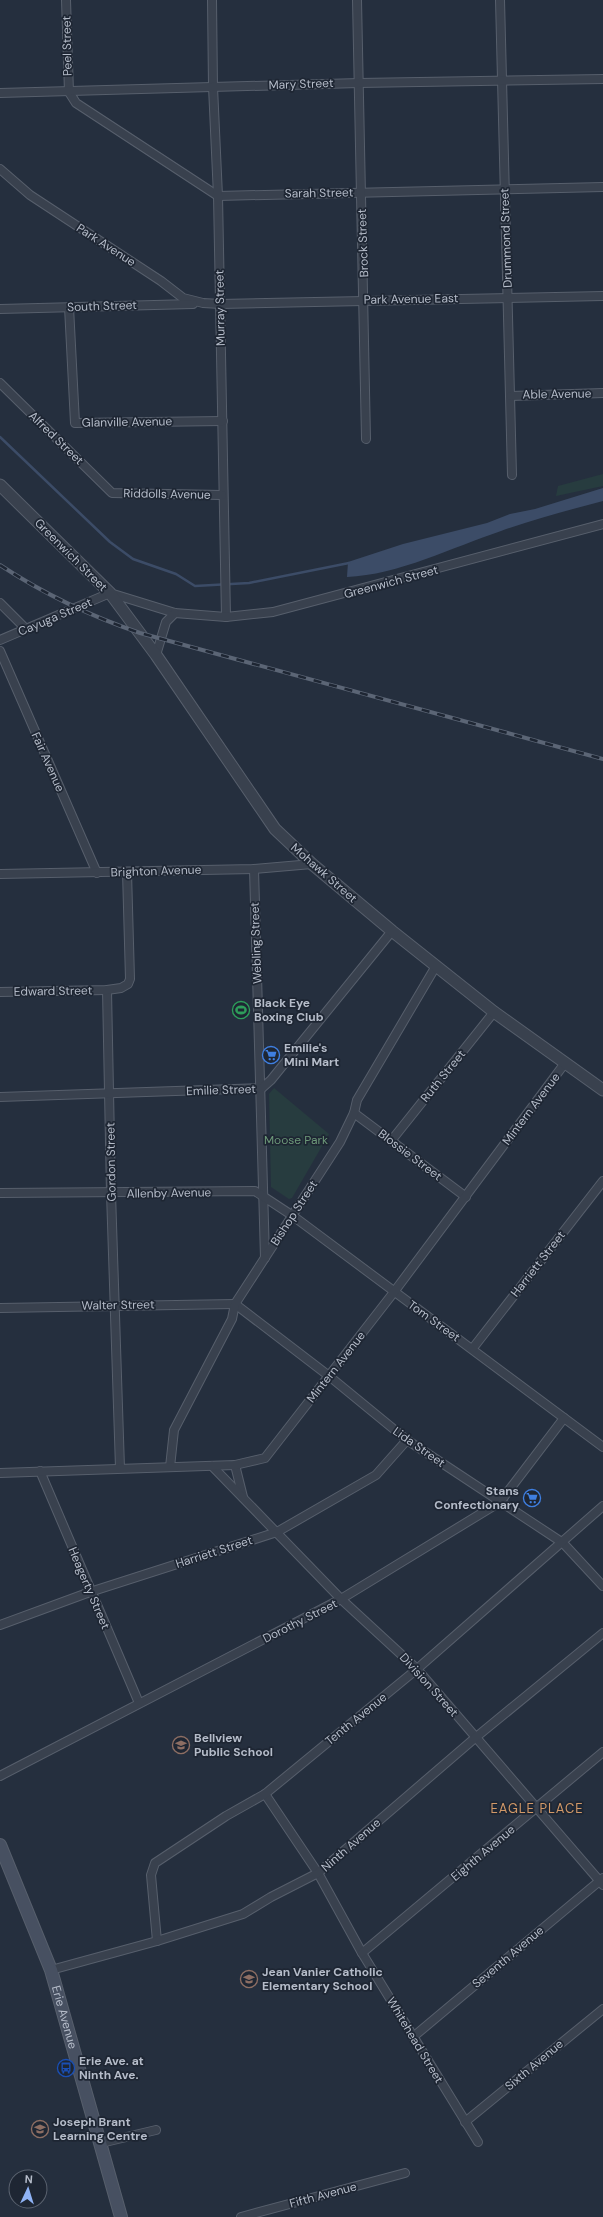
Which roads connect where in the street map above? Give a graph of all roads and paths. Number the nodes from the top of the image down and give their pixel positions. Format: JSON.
{"nodes":[{"id":1,"x":66,"y":0,"type":"edge"},
{"id":2,"x":212,"y":0,"type":"edge"},
{"id":3,"x":357,"y":0,"type":"edge"},
{"id":4,"x":500,"y":0,"type":"edge"},
{"id":5,"x":603,"y":79,"type":"edge"},
{"id":6,"x":501,"y":80,"type":"junction"},
{"id":7,"x":358,"y":83,"type":"junction"},
{"id":8,"x":213,"y":87,"type":"junction"},
{"id":9,"x":69,"y":92,"type":"junction"},
{"id":10,"x":0,"y":93,"type":"edge"},
{"id":11,"x":0,"y":169,"type":"edge"},
{"id":12,"x":603,"y":187,"type":"edge"},
{"id":13,"x":504,"y":189,"type":"junction"},
{"id":14,"x":361,"y":192,"type":"junction"},
{"id":15,"x":218,"y":196,"type":"junction"},
{"id":16,"x":603,"y":296,"type":"edge"},
{"id":17,"x":508,"y":297,"type":"junction"},
{"id":18,"x":364,"y":300,"type":"junction"},
{"id":19,"x":203,"y":303,"type":"junction"},
{"id":20,"x":220,"y":304,"type":"junction"},
{"id":21,"x":70,"y":307,"type":"junction"},
{"id":22,"x":0,"y":308,"type":"edge"},
{"id":23,"x":0,"y":383,"type":"edge"},
{"id":24,"x":603,"y":393,"type":"edge"},
{"id":25,"x":511,"y":396,"type":"junction"},
{"id":26,"x":223,"y":421,"type":"junction"},
{"id":27,"x":366,"y":439,"type":"dead end"},
{"id":28,"x":512,"y":475,"type":"dead end"},
{"id":29,"x":0,"y":485,"type":"edge"},
{"id":30,"x":112,"y":493,"type":"joint"},
{"id":31,"x":222,"y":494,"type":"junction"},
{"id":32,"x":603,"y":524,"type":"edge"},
{"id":33,"x":110,"y":594,"type":"junction"},
{"id":34,"x":0,"y":603,"type":"edge"},
{"id":35,"x":176,"y":614,"type":"junction"},
{"id":36,"x":226,"y":617,"type":"junction"},
{"id":37,"x":26,"y":629,"type":"junction"},
{"id":38,"x":0,"y":640,"type":"edge"},
{"id":39,"x":0,"y":651,"type":"edge"},
{"id":40,"x":156,"y":655,"type":"junction"},
{"id":41,"x":312,"y":864,"type":"junction"},
{"id":42,"x":254,"y":868,"type":"junction"},
{"id":43,"x":128,"y":872,"type":"junction"},
{"id":44,"x":97,"y":873,"type":"junction"},
{"id":45,"x":0,"y":874,"type":"edge"},
{"id":46,"x":392,"y":931,"type":"junction"},
{"id":47,"x":436,"y":966,"type":"junction"},
{"id":48,"x":107,"y":990,"type":"junction"},
{"id":49,"x":0,"y":992,"type":"edge"},
{"id":50,"x":494,"y":1012,"type":"junction"},
{"id":51,"x":565,"y":1063,"type":"junction"},
{"id":52,"x":262,"y":1088,"type":"junction"},
{"id":53,"x":603,"y":1090,"type":"edge"},
{"id":54,"x":110,"y":1093,"type":"junction"},
{"id":55,"x":0,"y":1097,"type":"edge"},
{"id":56,"x":354,"y":1113,"type":"junction"},
{"id":57,"x":391,"y":1141,"type":"junction"},
{"id":58,"x":603,"y":1181,"type":"edge"},
{"id":59,"x":0,"y":1193,"type":"edge"},
{"id":60,"x":111,"y":1193,"type":"junction"},
{"id":61,"x":265,"y":1197,"type":"junction"},
{"id":62,"x":466,"y":1197,"type":"junction"},
{"id":63,"x":293,"y":1216,"type":"junction"},
{"id":64,"x":265,"y":1258,"type":"junction"},
{"id":65,"x":394,"y":1292,"type":"junction"},
{"id":66,"x":235,"y":1304,"type":"junction"},
{"id":67,"x":115,"y":1305,"type":"junction"},
{"id":68,"x":0,"y":1308,"type":"edge"},
{"id":69,"x":473,"y":1348,"type":"junction"},
{"id":70,"x":329,"y":1376,"type":"junction"},
{"id":71,"x":564,"y":1418,"type":"junction"},
{"id":72,"x":407,"y":1440,"type":"junction"},
{"id":73,"x":603,"y":1447,"type":"edge"},
{"id":74,"x":234,"y":1465,"type":"junction"},
{"id":75,"x":212,"y":1466,"type":"junction"},
{"id":76,"x":170,"y":1467,"type":"junction"},
{"id":77,"x":120,"y":1468,"type":"junction"},
{"id":78,"x":40,"y":1471,"type":"junction"},
{"id":79,"x":0,"y":1473,"type":"edge"},
{"id":80,"x":243,"y":1497,"type":"junction"},
{"id":81,"x":500,"y":1502,"type":"junction"},
{"id":82,"x":603,"y":1506,"type":"edge"},
{"id":83,"x":277,"y":1532,"type":"junction"},
{"id":84,"x":563,"y":1543,"type":"junction"},
{"id":85,"x":603,"y":1586,"type":"edge"},
{"id":86,"x":90,"y":1592,"type":"junction"},
{"id":87,"x":341,"y":1599,"type":"junction"},
{"id":88,"x":0,"y":1625,"type":"edge"},
{"id":89,"x":603,"y":1633,"type":"edge"},
{"id":90,"x":417,"y":1669,"type":"junction"},
{"id":91,"x":139,"y":1703,"type":"junction"},
{"id":92,"x":475,"y":1738,"type":"junction"},
{"id":93,"x":603,"y":1752,"type":"edge"},
{"id":94,"x":0,"y":1776,"type":"edge"},
{"id":95,"x":265,"y":1794,"type":"junction"},
{"id":96,"x":537,"y":1808,"type":"junction"},
{"id":97,"x":0,"y":1845,"type":"edge"},
{"id":98,"x":318,"y":1873,"type":"junction"},
{"id":99,"x":602,"y":1882,"type":"edge"},
{"id":100,"x":157,"y":1941,"type":"junction"},
{"id":101,"x":362,"y":1954,"type":"junction"},
{"id":102,"x":51,"y":1970,"type":"junction"},
{"id":103,"x":603,"y":2009,"type":"edge"},
{"id":104,"x":414,"y":2037,"type":"junction"},
{"id":105,"x":466,"y":2122,"type":"junction"},
{"id":106,"x":156,"y":2130,"type":"dead end"},
{"id":107,"x":478,"y":2142,"type":"dead end"},
{"id":108,"x":101,"y":2143,"type":"junction"},
{"id":109,"x":404,"y":2173,"type":"dead end"},
{"id":110,"x":121,"y":2217,"type":"edge"},
{"id":111,"x":241,"y":2217,"type":"edge"}],
"edges":[{"from":1,"to":9,"type":"street","name":"Peel Street"},
{"from":2,"to":8,"type":"street","name":"Murray Street"},
{"from":3,"to":7,"type":"street","name":"Brock Street"},
{"from":4,"to":6,"type":"street","name":"Drummond Street"},
{"from":5,"to":6,"type":"street","name":"Mary Street"},
{"from":6,"to":7,"type":"street","name":"Mary Street"},
{"from":6,"to":13,"type":"street","name":"Drummond Street"},
{"from":7,"to":8,"type":"street","name":"Mary Street"},
{"from":7,"to":14,"type":"street","name":"Brock Street"},
{"from":8,"to":9,"type":"street","name":"Mary Street"},
{"from":8,"to":15,"type":"street","name":"Murray Street"},
{"from":9,"to":10,"type":"street","name":"Mary Street"},
{"from":9,"to":15,"type":"street"},
{"from":11,"to":19,"type":"street","name":"Park Avenue"},
{"from":12,"to":13,"type":"street","name":"Sarah Street"},
{"from":13,"to":14,"type":"street","name":"Sarah Street"},
{"from":13,"to":17,"type":"street","name":"Drummond Street"},
{"from":14,"to":15,"type":"street","name":"Sarah Street"},
{"from":14,"to":18,"type":"street","name":"Brock Street"},
{"from":15,"to":20,"type":"street","name":"Murray Street"},
{"from":16,"to":17,"type":"street","name":"Park Avenue East"},
{"from":17,"to":18,"type":"street","name":"Park Avenue East"},
{"from":17,"to":25,"type":"street","name":"Drummond Street"},
{"from":18,"to":20,"type":"street","name":"Park Avenue East"},
{"from":18,"to":27,"type":"street","name":"Brock Street"},
{"from":19,"to":20,"type":"street","name":"Park Avenue"},
{"from":19,"to":21,"type":"street","name":"South Street"},
{"from":20,"to":26,"type":"street","name":"Murray Street"},
{"from":21,"to":22,"type":"street","name":"South Street"},
{"from":21,"to":26,"type":"street","name":"Glanville Avenue"},
{"from":23,"to":30,"type":"street","name":"Alfred Street"},
{"from":24,"to":25,"type":"street","name":"Able Avenue"},
{"from":25,"to":28,"type":"street","name":"Drummond Street"},
{"from":26,"to":31,"type":"street","name":"Murray Street"},
{"from":29,"to":33,"type":"street","name":"Greenwich Street"},
{"from":30,"to":31,"type":"street","name":"Riddolls Avenue"},
{"from":31,"to":36,"type":"street","name":"Murray Street"},
{"from":32,"to":36,"type":"street","name":"Greenwich Street"},
{"from":33,"to":35,"type":"street","name":"Greenwich Street"},
{"from":33,"to":37,"type":"street","name":"Cayuga Street"},
{"from":33,"to":40,"type":"street","name":"Mohawk Street"},
{"from":34,"to":37,"type":"street"},
{"from":35,"to":36,"type":"street","name":"Greenwich Street"},
{"from":35,"to":40,"type":"street"},
{"from":37,"to":38,"type":"street","name":"Cayuga Street"},
{"from":39,"to":44,"type":"street","name":"Fair Avenue"},
{"from":40,"to":41,"type":"street","name":"Mohawk Street"},
{"from":41,"to":42,"type":"street","name":"Brighton Avenue"},
{"from":41,"to":46,"type":"street","name":"Mohawk Street"},
{"from":42,"to":43,"type":"street","name":"Brighton Avenue"},
{"from":42,"to":52,"type":"street","name":"Webling Street"},
{"from":43,"to":44,"type":"street","name":"Brighton Avenue"},
{"from":43,"to":48,"type":"street"},
{"from":44,"to":45,"type":"street","name":"Brighton Avenue"},
{"from":46,"to":47,"type":"street","name":"Mohawk Street"},
{"from":46,"to":52,"type":"street","name":"Emilie Street"},
{"from":47,"to":50,"type":"street","name":"Mohawk Street"},
{"from":47,"to":56,"type":"street","name":"Bishop Street"},
{"from":48,"to":49,"type":"street","name":"Edward Street"},
{"from":48,"to":54,"type":"street","name":"Gordon Street"},
{"from":50,"to":51,"type":"street","name":"Mohawk Street"},
{"from":50,"to":57,"type":"street","name":"Ruth Street"},
{"from":51,"to":53,"type":"street","name":"Mohawk Street"},
{"from":51,"to":62,"type":"street","name":"Mintern Avenue"},
{"from":52,"to":54,"type":"street","name":"Emilie Street"},
{"from":52,"to":61,"type":"street","name":"Webling Street"},
{"from":54,"to":55,"type":"street","name":"Emilie Street"},
{"from":54,"to":60,"type":"street","name":"Gordon Street"},
{"from":56,"to":57,"type":"street","name":"Blossie Street"},
{"from":56,"to":63,"type":"street","name":"Bishop Street"},
{"from":57,"to":62,"type":"street","name":"Blossie Street"},
{"from":58,"to":69,"type":"street","name":"Harriett Street"},
{"from":59,"to":60,"type":"street","name":"Allenby Avenue"},
{"from":60,"to":61,"type":"street","name":"Allenby Avenue"},
{"from":60,"to":67,"type":"street","name":"Gordon Street"},
{"from":61,"to":63,"type":"street","name":"Tom Street"},
{"from":61,"to":64,"type":"street","name":"Webling Street"},
{"from":62,"to":65,"type":"street","name":"Mintern Avenue"},
{"from":63,"to":64,"type":"street","name":"Bishop Street"},
{"from":63,"to":65,"type":"street","name":"Tom Street"},
{"from":64,"to":66,"type":"street","name":"Bishop Street"},
{"from":65,"to":69,"type":"street","name":"Tom Street"},
{"from":65,"to":70,"type":"street","name":"Mintern Avenue"},
{"from":66,"to":67,"type":"street","name":"Walter Street"},
{"from":66,"to":70,"type":"street","name":"Lida Street"},
{"from":66,"to":76,"type":"street","name":"Bishop Street"},
{"from":67,"to":68,"type":"street","name":"Walter Street"},
{"from":67,"to":77,"type":"street","name":"Gordon Street"},
{"from":69,"to":71,"type":"street","name":"Tom Street"},
{"from":70,"to":72,"type":"street","name":"Lida Street"},
{"from":70,"to":74,"type":"street","name":"Mintern Avenue"},
{"from":71,"to":73,"type":"street","name":"Tom Street"},
{"from":71,"to":81,"type":"street","name":"Dorothy Street"},
{"from":72,"to":81,"type":"street","name":"Lida Street"},
{"from":72,"to":83,"type":"street","name":"Harriett Street"},
{"from":74,"to":75,"type":"street","name":"Mintern Avenue"},
{"from":74,"to":80,"type":"street","name":"Division Street"},
{"from":75,"to":76,"type":"street","name":"Mintern Avenue"},
{"from":75,"to":80,"type":"street","name":"Division Street"},
{"from":76,"to":77,"type":"street","name":"Mintern Avenue"},
{"from":77,"to":78,"type":"street","name":"Mintern Avenue"},
{"from":78,"to":79,"type":"street","name":"Mintern Avenue"},
{"from":78,"to":86,"type":"street","name":"Heagerty Street"},
{"from":80,"to":83,"type":"street","name":"Division Street"},
{"from":81,"to":84,"type":"street","name":"Lida Street"},
{"from":81,"to":87,"type":"street","name":"Dorothy Street"},
{"from":82,"to":84,"type":"street","name":"Tenth Avenue"},
{"from":83,"to":86,"type":"street","name":"Harriett Street"},
{"from":83,"to":87,"type":"street","name":"Division Street"},
{"from":84,"to":85,"type":"street","name":"Lida Street"},
{"from":84,"to":90,"type":"street","name":"Tenth Avenue"},
{"from":86,"to":88,"type":"street","name":"Harriett Street"},
{"from":86,"to":91,"type":"street","name":"Heagerty Street"},
{"from":87,"to":90,"type":"street","name":"Division Street"},
{"from":87,"to":91,"type":"street","name":"Dorothy Street"},
{"from":89,"to":92,"type":"street","name":"Ninth Avenue"},
{"from":90,"to":92,"type":"street","name":"Division Street"},
{"from":90,"to":95,"type":"street","name":"Tenth Avenue"},
{"from":91,"to":94,"type":"street","name":"Dorothy Street"},
{"from":92,"to":96,"type":"street","name":"Division Street"},
{"from":92,"to":98,"type":"street","name":"Ninth Avenue"},
{"from":93,"to":96,"type":"street","name":"Eighth Avenue"},
{"from":95,"to":98,"type":"street","name":"Whitehead Street"},
{"from":95,"to":100,"type":"street","name":"Tenth Avenue"},
{"from":96,"to":99,"type":"street","name":"Division Street"},
{"from":96,"to":101,"type":"street","name":"Eighth Avenue"},
{"from":97,"to":102,"type":"main road","name":"Erie Avenue"},
{"from":98,"to":100,"type":"street","name":"Ninth Avenue"},
{"from":98,"to":101,"type":"street","name":"Whitehead Street"},
{"from":99,"to":104,"type":"street","name":"Seventh Avenue"},
{"from":100,"to":102,"type":"street","name":"Ninth Avenue"},
{"from":101,"to":104,"type":"street","name":"Whitehead Street"},
{"from":102,"to":108,"type":"main road","name":"Erie Avenue"},
{"from":103,"to":105,"type":"street","name":"Sixth Avenue"},
{"from":104,"to":105,"type":"street","name":"Whitehead Street"},
{"from":105,"to":107,"type":"street","name":"Whitehead Street"},
{"from":106,"to":108,"type":"street"},
{"from":108,"to":110,"type":"main road","name":"Erie Avenue"},
{"from":109,"to":111,"type":"street","name":"Fifth Avenue"}]}
